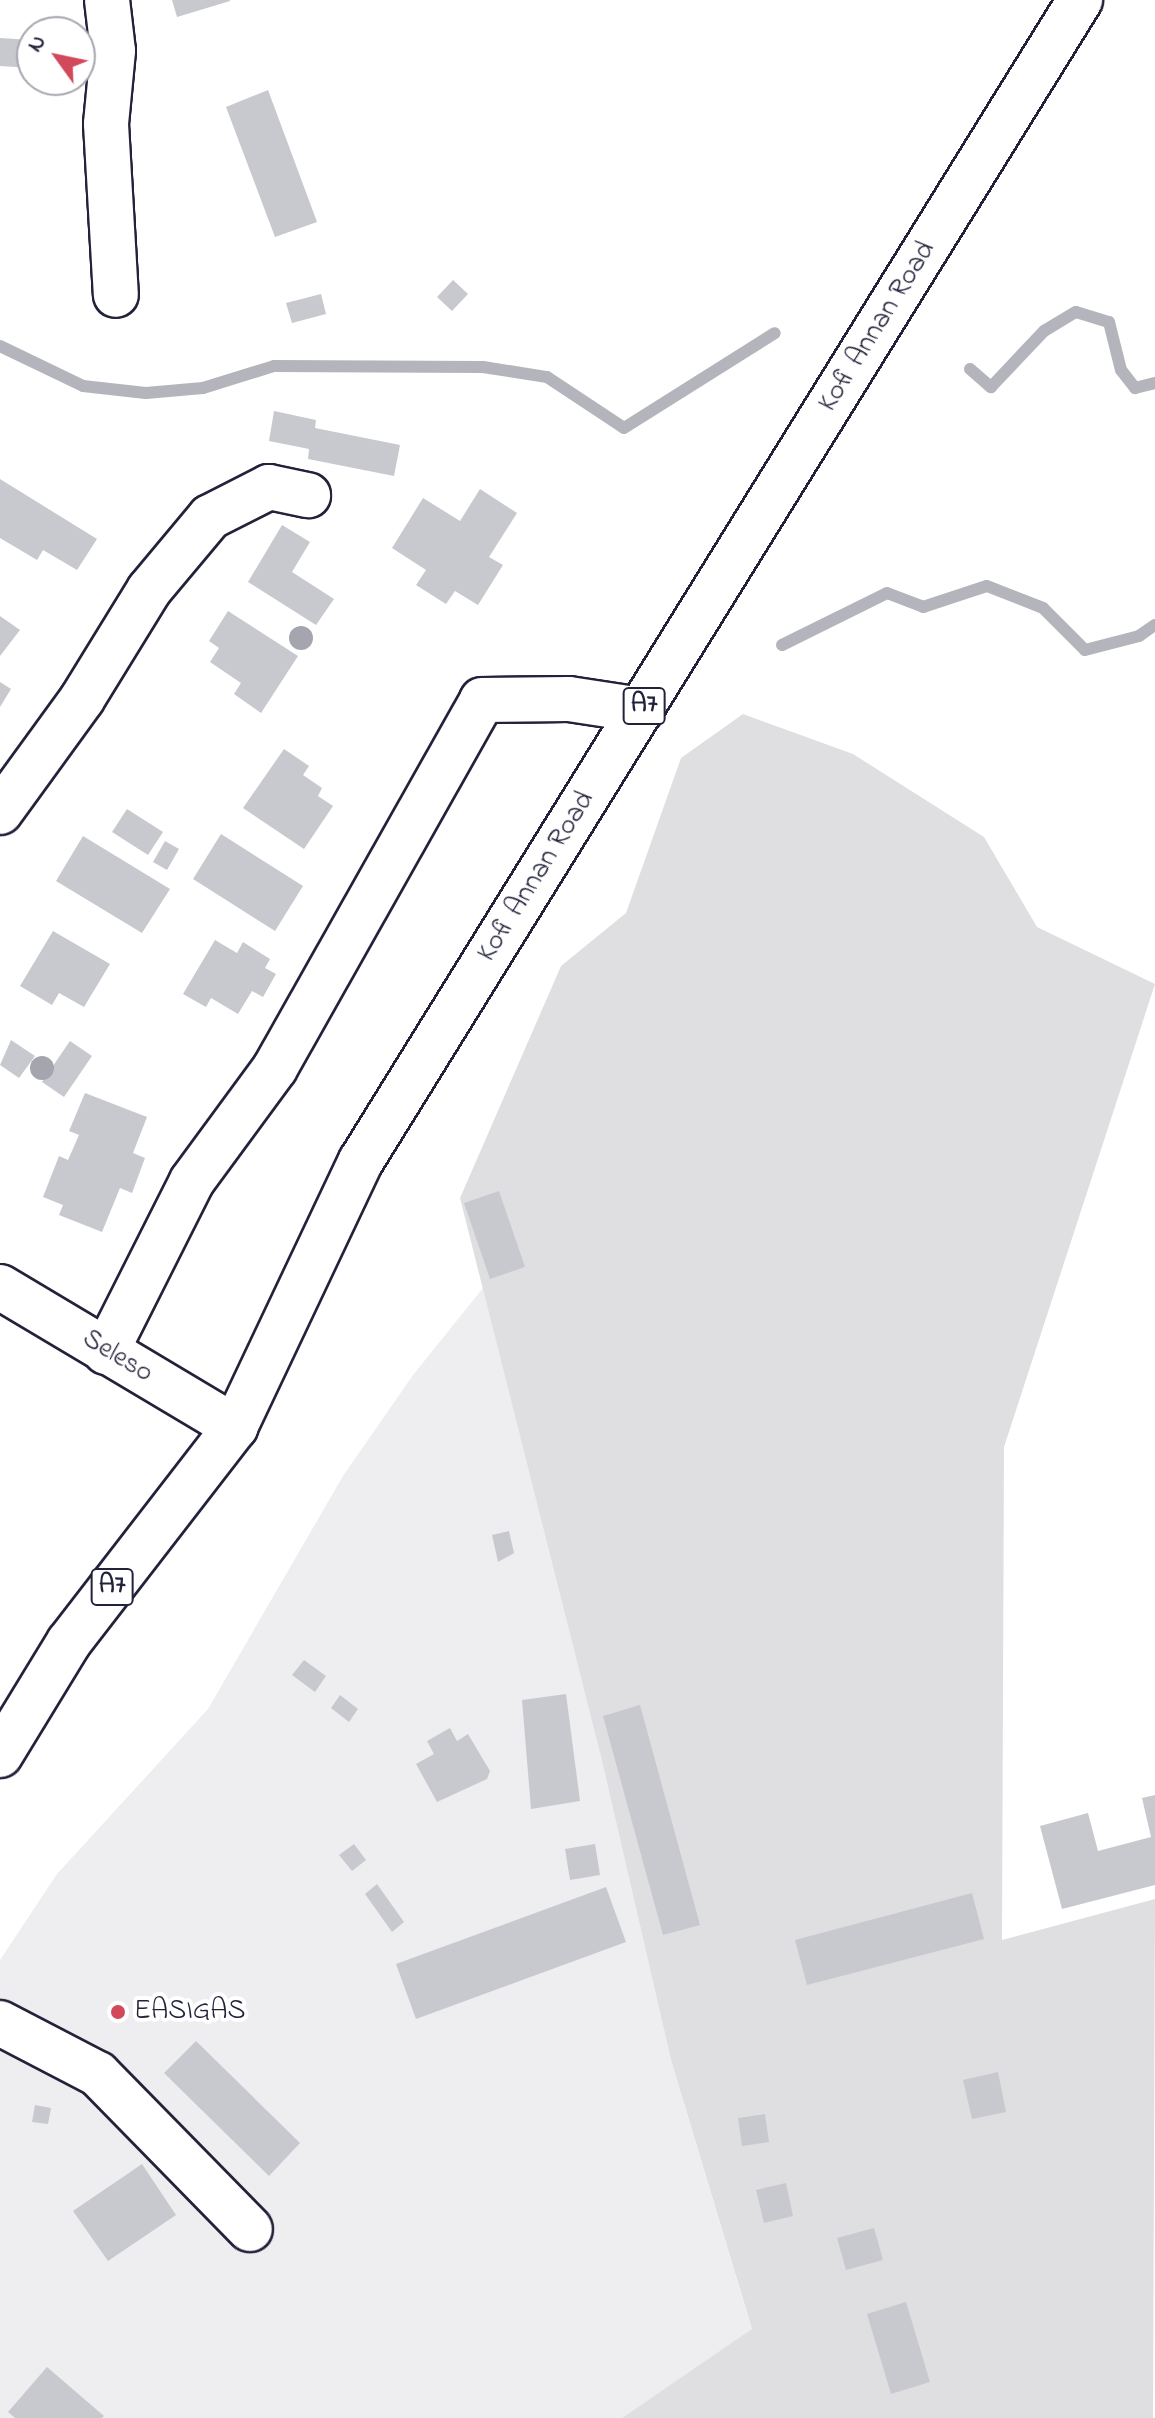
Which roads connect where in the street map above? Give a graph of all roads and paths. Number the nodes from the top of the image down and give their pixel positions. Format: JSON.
{"nodes":[{"id":1,"x":107,"y":0,"type":"edge"},
{"id":2,"x":1080,"y":0,"type":"edge"},
{"id":3,"x":116,"y":295,"type":"dead end"},
{"id":4,"x":308,"y":495,"type":"dead end"},
{"id":5,"x":641,"y":710,"type":"junction"},
{"id":6,"x":0,"y":812,"type":"edge"},
{"id":7,"x":0,"y":1287,"type":"edge"},
{"id":8,"x":106,"y":1352,"type":"junction"},
{"id":9,"x":235,"y":1427,"type":"junction"},
{"id":10,"x":0,"y":1755,"type":"edge"},
{"id":11,"x":0,"y":2023,"type":"edge"},
{"id":12,"x":250,"y":2229,"type":"dead end"}],
"edges":[{"from":1,"to":3,"type":"main road"},
{"from":2,"to":5,"type":"main road","name":"Kofi Annan Road","number":"A7"},
{"from":4,"to":6,"type":"main road"},
{"from":5,"to":8,"type":"main road"},
{"from":5,"to":9,"type":"main road","name":"Kofi Annan Road","number":"A7"},
{"from":7,"to":8,"type":"main road","name":"Seleso"},
{"from":8,"to":9,"type":"main road","name":"Seleso"},
{"from":9,"to":10,"type":"main road","name":"Kofi Annan Road","number":"A7"},
{"from":11,"to":12,"type":"main road"}]}
